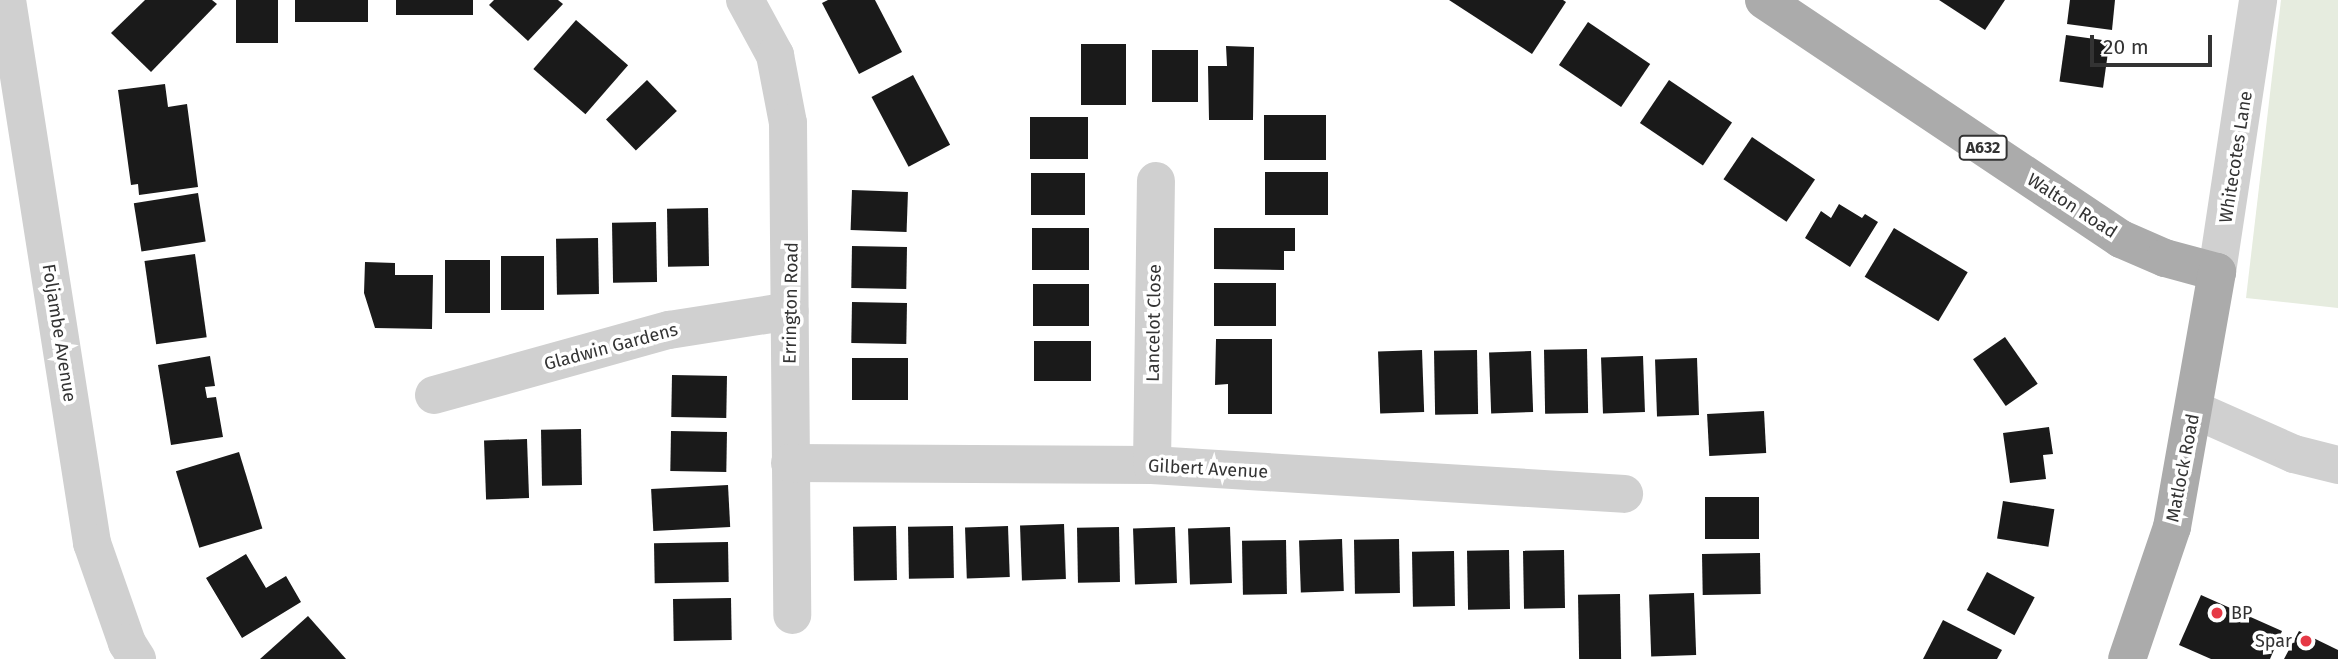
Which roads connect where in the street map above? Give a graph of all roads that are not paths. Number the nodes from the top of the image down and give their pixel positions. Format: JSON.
{"nodes":[{"id":1,"x":7,"y":0,"type":"edge"},
{"id":2,"x":745,"y":0,"type":"edge"},
{"id":3,"x":1764,"y":0,"type":"edge"},
{"id":4,"x":2258,"y":0,"type":"edge"},
{"id":5,"x":1156,"y":181,"type":"dead end"},
{"id":6,"x":2217,"y":272,"type":"junction"},
{"id":7,"x":790,"y":311,"type":"junction"},
{"id":8,"x":433,"y":395,"type":"dead end"},
{"id":9,"x":2195,"y":410,"type":"junction"},
{"id":10,"x":790,"y":463,"type":"junction"},
{"id":11,"x":1152,"y":465,"type":"junction"},
{"id":12,"x":2338,"y":465,"type":"edge"},
{"id":13,"x":1624,"y":494,"type":"dead end"},
{"id":14,"x":793,"y":615,"type":"dead end"},
{"id":15,"x":137,"y":659,"type":"edge"},
{"id":16,"x":2127,"y":659,"type":"edge"}],
"edges":[{"from":1,"to":15,"type":"street","name":"Foljambe Avenue"},
{"from":2,"to":7,"type":"street","name":"Errington Road"},
{"from":3,"to":6,"type":"main road","name":"Walton Road","number":"A632"},
{"from":4,"to":6,"type":"street","name":"Whitecotes Lane"},
{"from":5,"to":11,"type":"street","name":"Lancelot Close"},
{"from":6,"to":9,"type":"main road","name":"Matlock Road"},
{"from":7,"to":8,"type":"street","name":"Gladwin Gardens"},
{"from":7,"to":10,"type":"street","name":"Errington Road"},
{"from":9,"to":12,"type":"street"},
{"from":9,"to":16,"type":"main road","name":"Matlock Road"},
{"from":10,"to":11,"type":"street","name":"Gilbert Avenue"},
{"from":10,"to":14,"type":"street","name":"Errington Road"},
{"from":11,"to":13,"type":"street","name":"Gilbert Avenue"}]}
